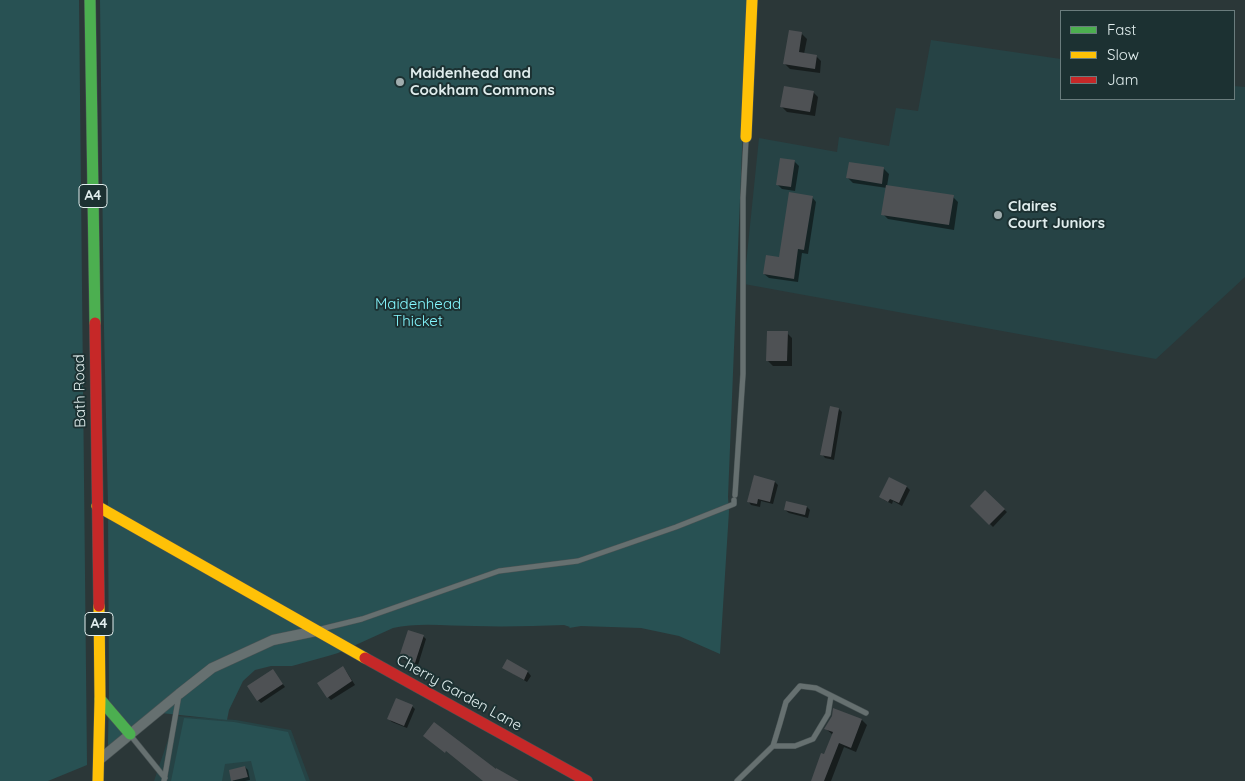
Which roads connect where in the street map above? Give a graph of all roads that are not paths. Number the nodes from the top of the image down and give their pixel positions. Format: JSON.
{"nodes":[{"id":1,"x":90,"y":0,"type":"edge"},
{"id":2,"x":752,"y":0,"type":"edge"},
{"id":3,"x":746,"y":138,"type":"joint"},
{"id":4,"x":97,"y":506,"type":"junction"},
{"id":5,"x":316,"y":631,"type":"junction"},
{"id":6,"x":179,"y":694,"type":"junction"},
{"id":7,"x":831,"y":696,"type":"junction"},
{"id":8,"x":100,"y":698,"type":"junction"},
{"id":9,"x":866,"y":713,"type":"dead end"},
{"id":10,"x":130,"y":734,"type":"junction"},
{"id":11,"x":773,"y":746,"type":"junction"},
{"id":12,"x":99,"y":760,"type":"junction"},
{"id":13,"x":165,"y":780,"type":"edge"},
{"id":14,"x":98,"y":781,"type":"edge"},
{"id":15,"x":586,"y":781,"type":"edge"},
{"id":16,"x":737,"y":781,"type":"edge"}],
"edges":[{"from":1,"to":4,"type":"main road","name":"Bath Road","number":"A4"},
{"from":2,"to":3,"type":"main road"},
{"from":3,"to":5,"type":"lane"},
{"from":4,"to":5,"type":"main road","name":"Cherry Garden Lane"},
{"from":4,"to":8,"type":"main road","name":"Bath Road","number":"A4"},
{"from":5,"to":6,"type":"street"},
{"from":5,"to":15,"type":"main road","name":"Cherry Garden Lane"},
{"from":6,"to":10,"type":"street"},
{"from":6,"to":13,"type":"lane"},
{"from":7,"to":9,"type":"lane"},
{"from":7,"to":11,"type":"lane"},
{"from":7,"to":11,"type":"lane"},
{"from":8,"to":10,"type":"main road"},
{"from":8,"to":12,"type":"main road","name":"Bath Road","number":"A4"},
{"from":10,"to":12,"type":"street"},
{"from":10,"to":13,"type":"lane"},
{"from":11,"to":16,"type":"lane"},
{"from":12,"to":14,"type":"main road","name":"Bath Road","number":"A4"}]}
